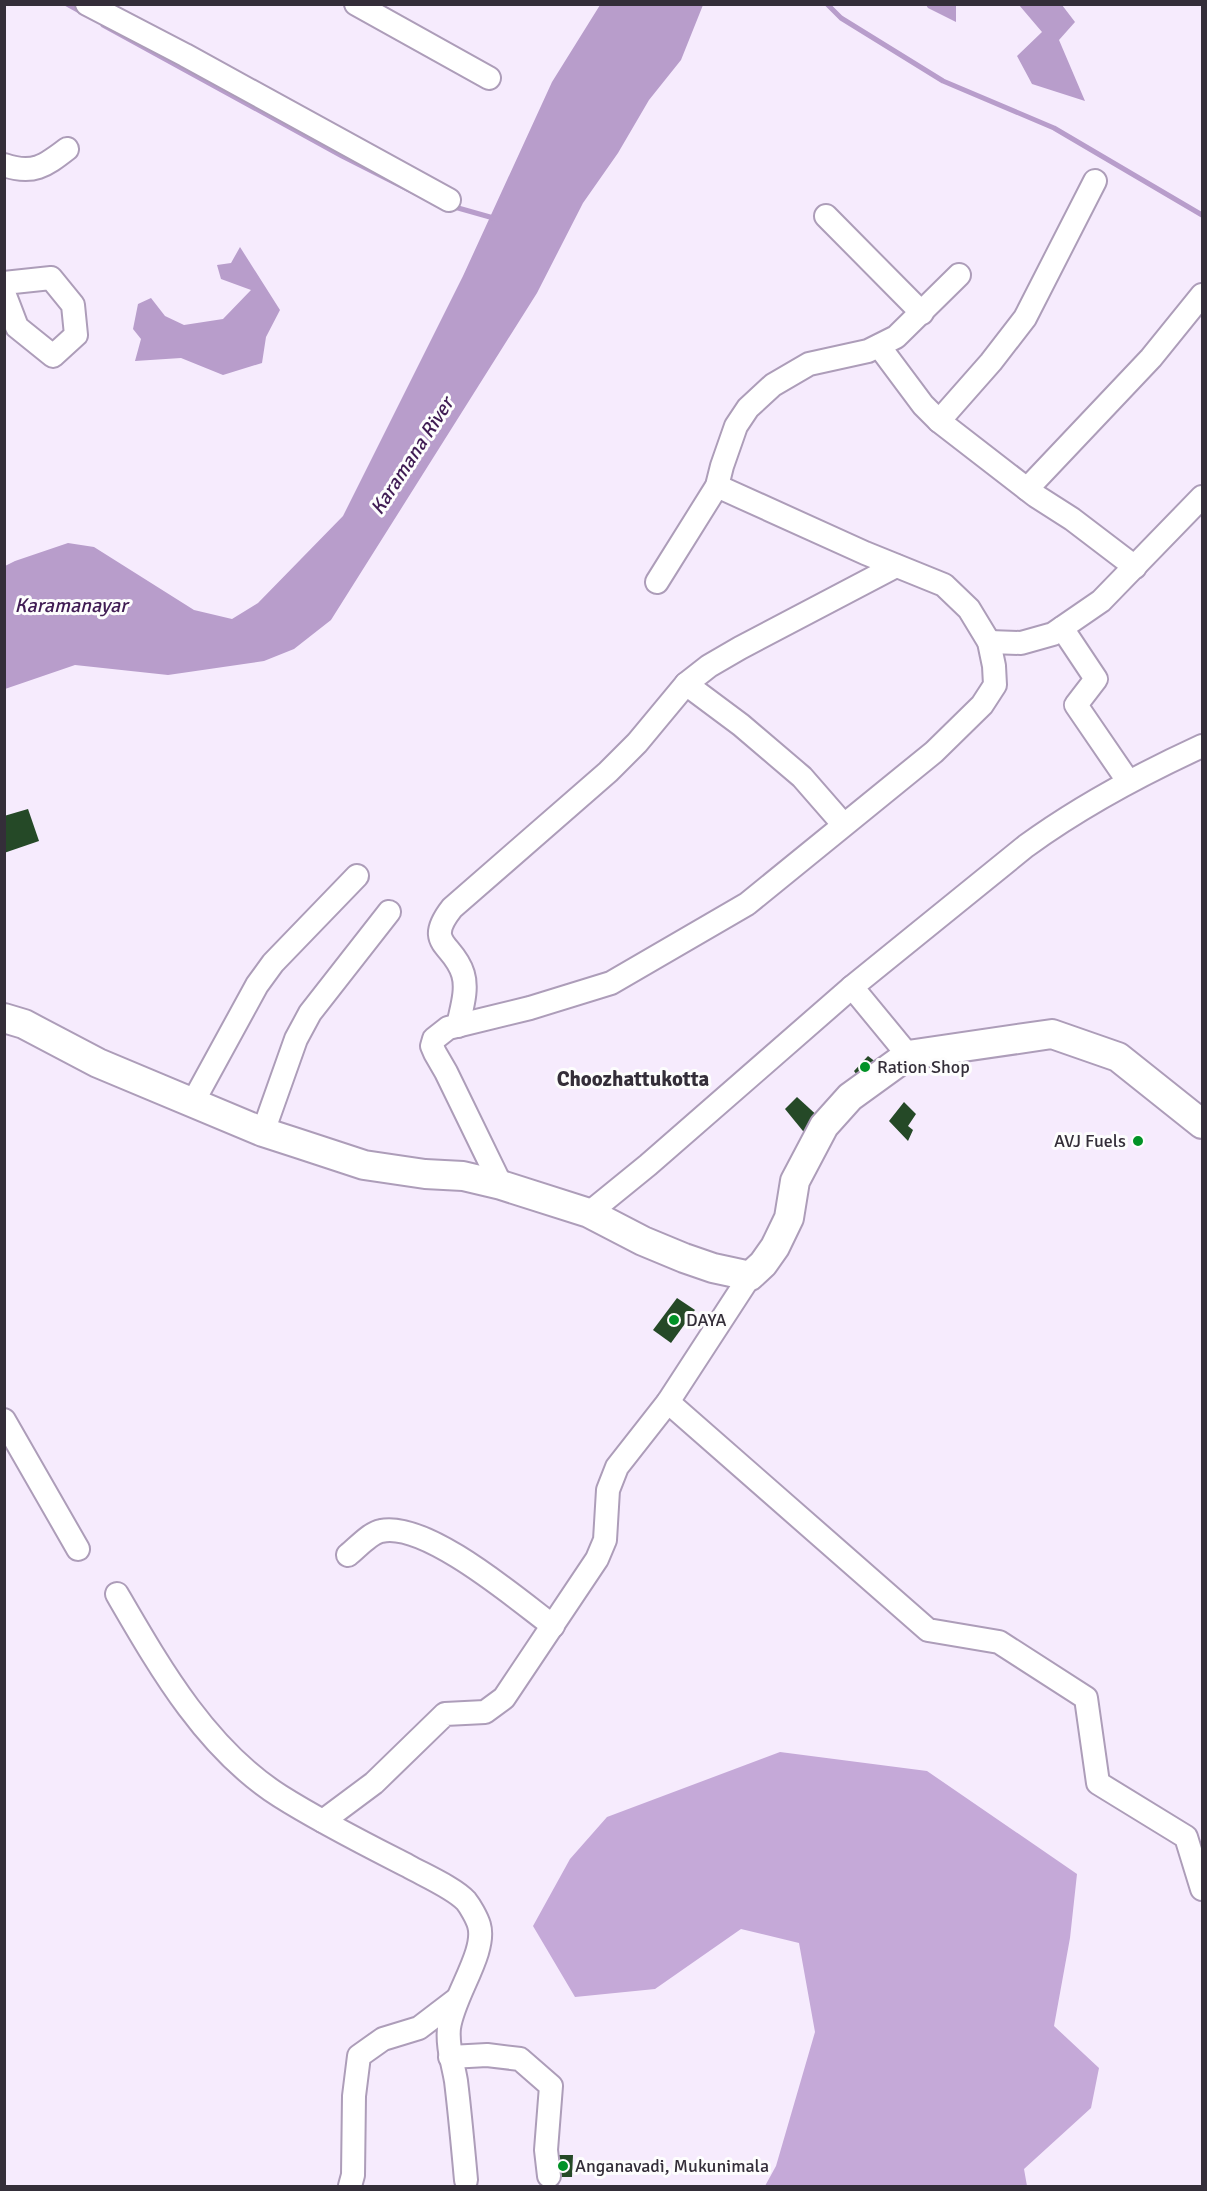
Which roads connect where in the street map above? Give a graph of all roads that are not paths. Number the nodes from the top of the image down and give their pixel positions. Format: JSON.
{"nodes":[{"id":1,"x":87,"y":4,"type":"edge"},
{"id":2,"x":356,"y":4,"type":"edge"},
{"id":3,"x":489,"y":78,"type":"dead end"},
{"id":4,"x":67,"y":149,"type":"dead end"},
{"id":5,"x":4,"y":165,"type":"edge"},
{"id":6,"x":1095,"y":181,"type":"dead end"},
{"id":7,"x":449,"y":200,"type":"dead end"},
{"id":8,"x":825,"y":216,"type":"dead end"},
{"id":9,"x":959,"y":275,"type":"dead end"},
{"id":10,"x":4,"y":283,"type":"edge"},
{"id":11,"x":4,"y":293,"type":"edge"},
{"id":12,"x":1203,"y":295,"type":"edge"},
{"id":13,"x":922,"y":313,"type":"junction"},
{"id":14,"x":879,"y":346,"type":"junction"},
{"id":15,"x":939,"y":421,"type":"junction"},
{"id":16,"x":717,"y":486,"type":"junction"},
{"id":17,"x":1027,"y":489,"type":"junction"},
{"id":18,"x":1203,"y":497,"type":"edge"},
{"id":19,"x":896,"y":566,"type":"junction"},
{"id":20,"x":1135,"y":567,"type":"junction"},
{"id":21,"x":657,"y":582,"type":"dead end"},
{"id":22,"x":1062,"y":628,"type":"junction"},
{"id":23,"x":989,"y":642,"type":"junction"},
{"id":24,"x":686,"y":684,"type":"junction"},
{"id":25,"x":1203,"y":746,"type":"edge"},
{"id":26,"x":1128,"y":781,"type":"junction"},
{"id":27,"x":843,"y":824,"type":"junction"},
{"id":28,"x":357,"y":876,"type":"dead end"},
{"id":29,"x":389,"y":912,"type":"dead end"},
{"id":30,"x":852,"y":987,"type":"junction"},
{"id":31,"x":4,"y":1018,"type":"edge"},
{"id":32,"x":458,"y":1026,"type":"junction"},
{"id":33,"x":908,"y":1055,"type":"junction"},
{"id":34,"x":193,"y":1102,"type":"junction"},
{"id":35,"x":1203,"y":1124,"type":"edge"},
{"id":36,"x":263,"y":1132,"type":"junction"},
{"id":37,"x":501,"y":1185,"type":"junction"},
{"id":38,"x":589,"y":1213,"type":"junction"},
{"id":39,"x":750,"y":1276,"type":"junction"},
{"id":40,"x":668,"y":1402,"type":"junction"},
{"id":41,"x":4,"y":1420,"type":"edge"},
{"id":42,"x":78,"y":1549,"type":"dead end"},
{"id":43,"x":348,"y":1555,"type":"dead end"},
{"id":44,"x":117,"y":1594,"type":"dead end"},
{"id":45,"x":553,"y":1626,"type":"junction"},
{"id":46,"x":323,"y":1821,"type":"junction"},
{"id":47,"x":1203,"y":1889,"type":"edge"},
{"id":48,"x":457,"y":1999,"type":"junction"},
{"id":49,"x":450,"y":2057,"type":"junction"},
{"id":50,"x":549,"y":2176,"type":"dead end"},
{"id":51,"x":466,"y":2180,"type":"dead end"},
{"id":52,"x":350,"y":2187,"type":"edge"}],
"edges":[{"from":1,"to":7,"type":"street"},
{"from":2,"to":3,"type":"street"},
{"from":4,"to":5,"type":"street"},
{"from":6,"to":15,"type":"street"},
{"from":8,"to":13,"type":"street"},
{"from":9,"to":13,"type":"street"},
{"from":10,"to":11,"type":"street"},
{"from":12,"to":17,"type":"street"},
{"from":13,"to":14,"type":"street"},
{"from":14,"to":15,"type":"street"},
{"from":14,"to":16,"type":"street"},
{"from":15,"to":17,"type":"street"},
{"from":16,"to":19,"type":"street"},
{"from":16,"to":21,"type":"street"},
{"from":17,"to":20,"type":"street"},
{"from":18,"to":20,"type":"street"},
{"from":19,"to":23,"type":"street"},
{"from":19,"to":24,"type":"street"},
{"from":20,"to":22,"type":"street"},
{"from":22,"to":23,"type":"street"},
{"from":22,"to":26,"type":"street"},
{"from":23,"to":27,"type":"street"},
{"from":24,"to":27,"type":"street"},
{"from":24,"to":32,"type":"street"},
{"from":25,"to":26,"type":"street"},
{"from":26,"to":30,"type":"street"},
{"from":27,"to":32,"type":"street"},
{"from":28,"to":34,"type":"street"},
{"from":29,"to":36,"type":"street"},
{"from":30,"to":33,"type":"street"},
{"from":30,"to":38,"type":"street"},
{"from":31,"to":34,"type":"main road"},
{"from":32,"to":37,"type":"street"},
{"from":33,"to":35,"type":"main road"},
{"from":33,"to":39,"type":"main road"},
{"from":34,"to":36,"type":"main road"},
{"from":36,"to":37,"type":"main road"},
{"from":37,"to":38,"type":"main road"},
{"from":38,"to":39,"type":"main road"},
{"from":39,"to":40,"type":"street"},
{"from":40,"to":45,"type":"street"},
{"from":40,"to":47,"type":"street"},
{"from":41,"to":42,"type":"street"},
{"from":43,"to":45,"type":"street"},
{"from":44,"to":46,"type":"street"},
{"from":45,"to":46,"type":"street"},
{"from":46,"to":48,"type":"street"},
{"from":48,"to":49,"type":"street"},
{"from":48,"to":52,"type":"street"},
{"from":49,"to":50,"type":"street"},
{"from":49,"to":51,"type":"street"}]}
